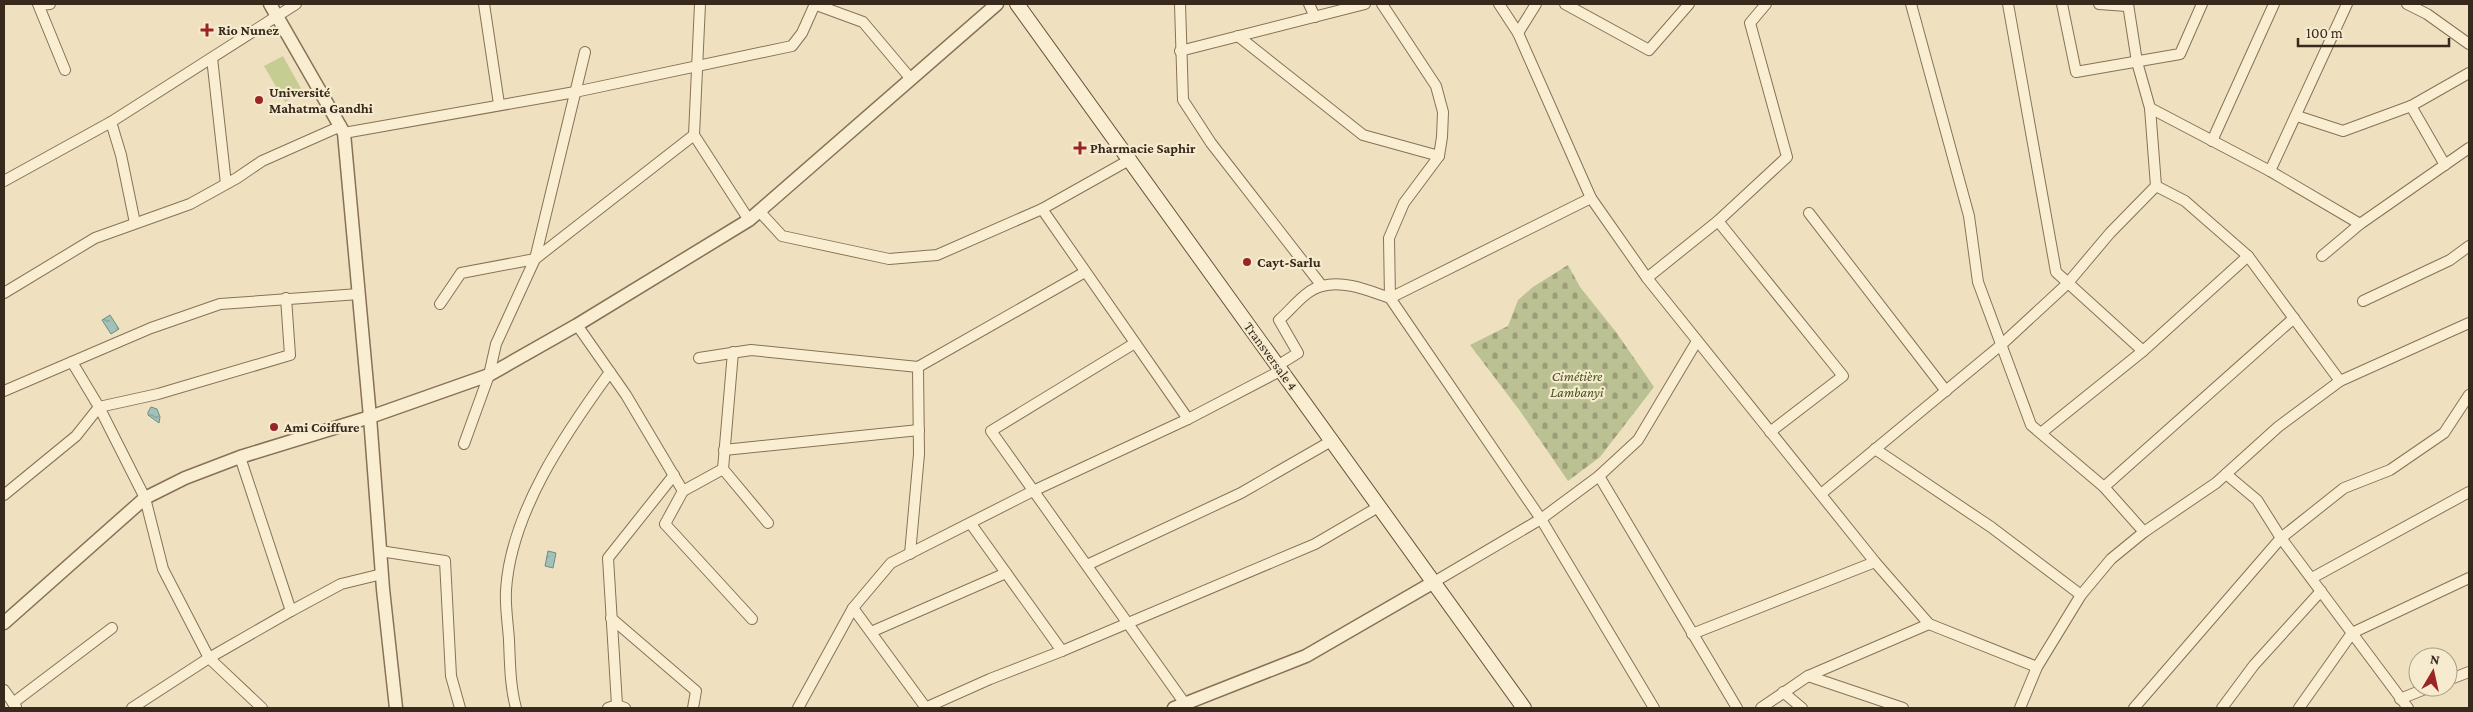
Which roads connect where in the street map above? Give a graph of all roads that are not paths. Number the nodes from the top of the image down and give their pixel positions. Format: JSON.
{"nodes":[{"id":1,"x":50,"y":4,"type":"edge"},
{"id":2,"x":270,"y":4,"type":"edge"},
{"id":3,"x":296,"y":4,"type":"edge"},
{"id":4,"x":484,"y":4,"type":"edge"},
{"id":5,"x":700,"y":4,"type":"edge"},
{"id":6,"x":815,"y":4,"type":"edge"},
{"id":7,"x":996,"y":4,"type":"edge"},
{"id":8,"x":1017,"y":4,"type":"edge"},
{"id":9,"x":1180,"y":4,"type":"edge"},
{"id":10,"x":1309,"y":4,"type":"edge"},
{"id":11,"x":1365,"y":4,"type":"edge"},
{"id":12,"x":1382,"y":4,"type":"edge"},
{"id":13,"x":1499,"y":4,"type":"edge"},
{"id":14,"x":1536,"y":4,"type":"edge"},
{"id":15,"x":1566,"y":4,"type":"edge"},
{"id":16,"x":1689,"y":4,"type":"edge"},
{"id":17,"x":1766,"y":4,"type":"edge"},
{"id":18,"x":1911,"y":4,"type":"edge"},
{"id":19,"x":2008,"y":4,"type":"edge"},
{"id":20,"x":2062,"y":4,"type":"edge"},
{"id":21,"x":2100,"y":4,"type":"edge"},
{"id":22,"x":2202,"y":4,"type":"edge"},
{"id":23,"x":2274,"y":4,"type":"edge"},
{"id":24,"x":2347,"y":4,"type":"edge"},
{"id":25,"x":2407,"y":4,"type":"edge"},
{"id":26,"x":2433,"y":4,"type":"edge"},
{"id":27,"x":38,"y":5,"type":"edge"},
{"id":28,"x":2127,"y":5,"type":"edge"},
{"id":29,"x":2427,"y":14,"type":"junction"},
{"id":30,"x":279,"y":16,"type":"junction"},
{"id":31,"x":1315,"y":18,"type":"junction"},
{"id":32,"x":1518,"y":33,"type":"junction"},
{"id":33,"x":1238,"y":36,"type":"junction"},
{"id":34,"x":2469,"y":44,"type":"edge"},
{"id":35,"x":1180,"y":51,"type":"junction"},
{"id":36,"x":586,"y":52,"type":"dead end"},
{"id":37,"x":212,"y":58,"type":"junction"},
{"id":38,"x":2137,"y":62,"type":"junction"},
{"id":39,"x":696,"y":66,"type":"junction"},
{"id":40,"x":65,"y":70,"type":"dead end"},
{"id":41,"x":2469,"y":73,"type":"edge"},
{"id":42,"x":911,"y":79,"type":"junction"},
{"id":43,"x":575,"y":92,"type":"junction"},
{"id":44,"x":499,"y":104,"type":"junction"},
{"id":45,"x":2411,"y":106,"type":"junction"},
{"id":46,"x":2150,"y":108,"type":"junction"},
{"id":47,"x":2297,"y":116,"type":"junction"},
{"id":48,"x":111,"y":122,"type":"junction"},
{"id":49,"x":342,"y":130,"type":"junction"},
{"id":50,"x":694,"y":134,"type":"junction"},
{"id":51,"x":2212,"y":141,"type":"junction"},
{"id":52,"x":2469,"y":148,"type":"edge"},
{"id":53,"x":1439,"y":156,"type":"junction"},
{"id":54,"x":1131,"y":159,"type":"junction"},
{"id":55,"x":2445,"y":164,"type":"junction"},
{"id":56,"x":2270,"y":171,"type":"junction"},
{"id":57,"x":4,"y":181,"type":"edge"},
{"id":58,"x":226,"y":184,"type":"junction"},
{"id":59,"x":2156,"y":186,"type":"junction"},
{"id":60,"x":1591,"y":198,"type":"junction"},
{"id":61,"x":1042,"y":209,"type":"junction"},
{"id":62,"x":760,"y":212,"type":"junction"},
{"id":63,"x":1809,"y":213,"type":"dead end"},
{"id":64,"x":749,"y":220,"type":"junction"},
{"id":65,"x":1718,"y":221,"type":"junction"},
{"id":66,"x":135,"y":223,"type":"junction"},
{"id":67,"x":2360,"y":224,"type":"junction"},
{"id":68,"x":2469,"y":246,"type":"edge"},
{"id":69,"x":2248,"y":256,"type":"junction"},
{"id":70,"x":2322,"y":256,"type":"dead end"},
{"id":71,"x":535,"y":259,"type":"junction"},
{"id":72,"x":1085,"y":272,"type":"junction"},
{"id":73,"x":1647,"y":278,"type":"junction"},
{"id":74,"x":2067,"y":284,"type":"junction"},
{"id":75,"x":1322,"y":286,"type":"junction"},
{"id":76,"x":4,"y":293,"type":"edge"},
{"id":77,"x":359,"y":294,"type":"junction"},
{"id":78,"x":286,"y":298,"type":"junction"},
{"id":79,"x":1390,"y":298,"type":"junction"},
{"id":80,"x":2362,"y":301,"type":"dead end"},
{"id":81,"x":440,"y":304,"type":"dead end"},
{"id":82,"x":2294,"y":318,"type":"junction"},
{"id":83,"x":2469,"y":324,"type":"edge"},
{"id":84,"x":577,"y":326,"type":"junction"},
{"id":85,"x":1696,"y":341,"type":"junction"},
{"id":86,"x":1135,"y":343,"type":"junction"},
{"id":87,"x":2002,"y":344,"type":"junction"},
{"id":88,"x":2143,"y":350,"type":"junction"},
{"id":89,"x":733,"y":352,"type":"junction"},
{"id":90,"x":699,"y":358,"type":"dead end"},
{"id":91,"x":72,"y":362,"type":"junction"},
{"id":92,"x":918,"y":367,"type":"junction"},
{"id":93,"x":1279,"y":368,"type":"junction"},
{"id":94,"x":610,"y":372,"type":"junction"},
{"id":95,"x":489,"y":375,"type":"junction"},
{"id":96,"x":2340,"y":381,"type":"junction"},
{"id":97,"x":1946,"y":390,"type":"junction"},
{"id":98,"x":4,"y":391,"type":"edge"},
{"id":99,"x":2469,"y":395,"type":"edge"},
{"id":100,"x":99,"y":407,"type":"junction"},
{"id":101,"x":370,"y":417,"type":"junction"},
{"id":102,"x":1188,"y":419,"type":"junction"},
{"id":103,"x":918,"y":430,"type":"junction"},
{"id":104,"x":1770,"y":432,"type":"junction"},
{"id":105,"x":2042,"y":434,"type":"junction"},
{"id":106,"x":1333,"y":440,"type":"junction"},
{"id":107,"x":464,"y":444,"type":"dead end"},
{"id":108,"x":1875,"y":449,"type":"junction"},
{"id":109,"x":724,"y":450,"type":"junction"},
{"id":110,"x":240,"y":457,"type":"junction"},
{"id":111,"x":723,"y":469,"type":"junction"},
{"id":112,"x":2226,"y":474,"type":"junction"},
{"id":113,"x":674,"y":476,"type":"junction"},
{"id":114,"x":1599,"y":476,"type":"junction"},
{"id":115,"x":2104,"y":487,"type":"junction"},
{"id":116,"x":683,"y":491,"type":"junction"},
{"id":117,"x":1033,"y":491,"type":"junction"},
{"id":118,"x":2469,"y":492,"type":"edge"},
{"id":119,"x":1820,"y":494,"type":"junction"},
{"id":120,"x":4,"y":495,"type":"edge"},
{"id":121,"x":145,"y":498,"type":"junction"},
{"id":122,"x":1380,"y":506,"type":"junction"},
{"id":123,"x":1541,"y":519,"type":"junction"},
{"id":124,"x":768,"y":523,"type":"dead end"},
{"id":125,"x":971,"y":524,"type":"junction"},
{"id":126,"x":2144,"y":532,"type":"junction"},
{"id":127,"x":2281,"y":538,"type":"junction"},
{"id":128,"x":380,"y":551,"type":"junction"},
{"id":129,"x":910,"y":554,"type":"junction"},
{"id":130,"x":1875,"y":562,"type":"junction"},
{"id":131,"x":1088,"y":565,"type":"junction"},
{"id":132,"x":1006,"y":573,"type":"junction"},
{"id":133,"x":382,"y":574,"type":"junction"},
{"id":134,"x":2312,"y":578,"type":"junction"},
{"id":135,"x":2469,"y":578,"type":"edge"},
{"id":136,"x":1434,"y":582,"type":"junction"},
{"id":137,"x":2321,"y":591,"type":"junction"},
{"id":138,"x":2081,"y":595,"type":"junction"},
{"id":139,"x":852,"y":608,"type":"junction"},
{"id":140,"x":291,"y":611,"type":"junction"},
{"id":141,"x":611,"y":618,"type":"junction"},
{"id":142,"x":752,"y":619,"type":"dead end"},
{"id":143,"x":4,"y":623,"type":"edge"},
{"id":144,"x":1127,"y":624,"type":"junction"},
{"id":145,"x":1929,"y":624,"type":"junction"},
{"id":146,"x":112,"y":628,"type":"dead end"},
{"id":147,"x":871,"y":632,"type":"junction"},
{"id":148,"x":2352,"y":633,"type":"junction"},
{"id":149,"x":1692,"y":634,"type":"junction"},
{"id":150,"x":1062,"y":651,"type":"junction"},
{"id":151,"x":209,"y":658,"type":"junction"},
{"id":152,"x":2038,"y":667,"type":"junction"},
{"id":153,"x":1808,"y":676,"type":"junction"},
{"id":154,"x":4,"y":690,"type":"edge"},
{"id":155,"x":1783,"y":692,"type":"junction"},
{"id":156,"x":2414,"y":697,"type":"edge"},
{"id":157,"x":2402,"y":705,"type":"edge"},
{"id":158,"x":15,"y":706,"type":"edge"},
{"id":159,"x":617,"y":707,"type":"edge"},
{"id":160,"x":1183,"y":707,"type":"edge"},
{"id":161,"x":132,"y":708,"type":"edge"},
{"id":162,"x":262,"y":708,"type":"edge"},
{"id":163,"x":396,"y":708,"type":"edge"},
{"id":164,"x":460,"y":708,"type":"edge"},
{"id":165,"x":516,"y":708,"type":"edge"},
{"id":166,"x":694,"y":708,"type":"edge"},
{"id":167,"x":798,"y":708,"type":"edge"},
{"id":168,"x":926,"y":708,"type":"edge"},
{"id":169,"x":1524,"y":708,"type":"edge"},
{"id":170,"x":1654,"y":708,"type":"edge"},
{"id":171,"x":1738,"y":708,"type":"edge"},
{"id":172,"x":1761,"y":708,"type":"edge"},
{"id":173,"x":1802,"y":708,"type":"edge"},
{"id":174,"x":1903,"y":708,"type":"edge"},
{"id":175,"x":2020,"y":708,"type":"edge"},
{"id":176,"x":2134,"y":708,"type":"edge"},
{"id":177,"x":2222,"y":708,"type":"edge"},
{"id":178,"x":2299,"y":708,"type":"edge"}],
"edges":[{"from":1,"to":27,"type":"street"},
{"from":2,"to":30,"type":"street"},
{"from":3,"to":30,"type":"street"},
{"from":4,"to":44,"type":"street"},
{"from":5,"to":39,"type":"street"},
{"from":6,"to":39,"type":"street"},
{"from":6,"to":42,"type":"street"},
{"from":7,"to":42,"type":"street"},
{"from":8,"to":54,"type":"main road","name":"Transversale 4"},
{"from":9,"to":35,"type":"street"},
{"from":10,"to":31,"type":"street"},
{"from":11,"to":31,"type":"street"},
{"from":12,"to":53,"type":"street"},
{"from":13,"to":32,"type":"street"},
{"from":14,"to":32,"type":"street"},
{"from":15,"to":16,"type":"street"},
{"from":17,"to":65,"type":"street"},
{"from":18,"to":87,"type":"street"},
{"from":19,"to":74,"type":"street"},
{"from":20,"to":38,"type":"street"},
{"from":21,"to":28,"type":"street"},
{"from":22,"to":38,"type":"street"},
{"from":23,"to":51,"type":"street"},
{"from":24,"to":47,"type":"street"},
{"from":25,"to":29,"type":"street"},
{"from":26,"to":29,"type":"street"},
{"from":27,"to":40,"type":"street"},
{"from":28,"to":38,"type":"street"},
{"from":29,"to":34,"type":"street"},
{"from":30,"to":37,"type":"street"},
{"from":30,"to":49,"type":"street"},
{"from":31,"to":33,"type":"street"},
{"from":32,"to":60,"type":"street"},
{"from":33,"to":35,"type":"street"},
{"from":33,"to":53,"type":"street"},
{"from":35,"to":75,"type":"street"},
{"from":36,"to":43,"type":"street"},
{"from":37,"to":48,"type":"street"},
{"from":37,"to":58,"type":"street"},
{"from":38,"to":46,"type":"street"},
{"from":39,"to":43,"type":"street"},
{"from":39,"to":50,"type":"street"},
{"from":41,"to":45,"type":"street"},
{"from":42,"to":62,"type":"street"},
{"from":43,"to":44,"type":"street"},
{"from":43,"to":71,"type":"street"},
{"from":44,"to":49,"type":"street"},
{"from":45,"to":47,"type":"street"},
{"from":45,"to":55,"type":"street"},
{"from":46,"to":51,"type":"street"},
{"from":46,"to":59,"type":"street"},
{"from":47,"to":56,"type":"street"},
{"from":48,"to":57,"type":"street"},
{"from":48,"to":66,"type":"street"},
{"from":49,"to":58,"type":"street"},
{"from":49,"to":77,"type":"street"},
{"from":50,"to":64,"type":"street"},
{"from":50,"to":71,"type":"street"},
{"from":51,"to":56,"type":"street"},
{"from":52,"to":55,"type":"street"},
{"from":53,"to":79,"type":"street"},
{"from":54,"to":61,"type":"street"},
{"from":54,"to":93,"type":"main road","name":"Transversale 4"},
{"from":55,"to":67,"type":"street"},
{"from":56,"to":67,"type":"street"},
{"from":58,"to":66,"type":"street"},
{"from":59,"to":69,"type":"street"},
{"from":59,"to":74,"type":"street"},
{"from":60,"to":73,"type":"street"},
{"from":60,"to":79,"type":"street"},
{"from":61,"to":62,"type":"street"},
{"from":61,"to":72,"type":"street"},
{"from":62,"to":64,"type":"street"},
{"from":63,"to":97,"type":"street"},
{"from":64,"to":84,"type":"street"},
{"from":65,"to":73,"type":"street"},
{"from":65,"to":104,"type":"street"},
{"from":66,"to":76,"type":"street"},
{"from":67,"to":70,"type":"street"},
{"from":68,"to":80,"type":"street"},
{"from":69,"to":82,"type":"street"},
{"from":69,"to":88,"type":"street"},
{"from":71,"to":81,"type":"street"},
{"from":71,"to":95,"type":"street"},
{"from":72,"to":86,"type":"street"},
{"from":72,"to":92,"type":"street"},
{"from":73,"to":85,"type":"street"},
{"from":74,"to":87,"type":"street"},
{"from":74,"to":88,"type":"street"},
{"from":75,"to":79,"type":"street"},
{"from":75,"to":93,"type":"street"},
{"from":77,"to":78,"type":"street"},
{"from":77,"to":101,"type":"street"},
{"from":78,"to":91,"type":"street"},
{"from":78,"to":100,"type":"street"},
{"from":79,"to":123,"type":"street"},
{"from":82,"to":96,"type":"street"},
{"from":82,"to":115,"type":"street"},
{"from":83,"to":96,"type":"street"},
{"from":84,"to":94,"type":"street"},
{"from":84,"to":95,"type":"street"},
{"from":85,"to":104,"type":"street"},
{"from":85,"to":114,"type":"street"},
{"from":86,"to":102,"type":"street"},
{"from":86,"to":117,"type":"street"},
{"from":87,"to":97,"type":"street"},
{"from":87,"to":105,"type":"street"},
{"from":88,"to":105,"type":"street"},
{"from":89,"to":90,"type":"street"},
{"from":89,"to":92,"type":"street"},
{"from":89,"to":109,"type":"street"},
{"from":91,"to":98,"type":"street"},
{"from":91,"to":100,"type":"street"},
{"from":92,"to":103,"type":"street"},
{"from":93,"to":102,"type":"street"},
{"from":93,"to":106,"type":"main road","name":"Transversale 4"},
{"from":94,"to":113,"type":"street"},
{"from":94,"to":165,"type":"street"},
{"from":95,"to":101,"type":"street"},
{"from":95,"to":107,"type":"street"},
{"from":96,"to":112,"type":"street"},
{"from":97,"to":108,"type":"street"},
{"from":99,"to":127,"type":"street"},
{"from":100,"to":120,"type":"street"},
{"from":100,"to":121,"type":"street"},
{"from":101,"to":110,"type":"street"},
{"from":101,"to":128,"type":"street"},
{"from":102,"to":117,"type":"street"},
{"from":103,"to":109,"type":"street"},
{"from":103,"to":129,"type":"street"},
{"from":104,"to":119,"type":"street"},
{"from":105,"to":115,"type":"street"},
{"from":106,"to":122,"type":"main road","name":"Transversale 4"},
{"from":106,"to":131,"type":"street"},
{"from":108,"to":119,"type":"street"},
{"from":108,"to":138,"type":"street"},
{"from":109,"to":111,"type":"street"},
{"from":110,"to":121,"type":"street"},
{"from":110,"to":140,"type":"street"},
{"from":111,"to":116,"type":"street"},
{"from":111,"to":124,"type":"street"},
{"from":112,"to":126,"type":"street"},
{"from":112,"to":127,"type":"street"},
{"from":113,"to":116,"type":"street"},
{"from":113,"to":141,"type":"street"},
{"from":114,"to":123,"type":"street"},
{"from":114,"to":149,"type":"street"},
{"from":115,"to":126,"type":"street"},
{"from":116,"to":142,"type":"street"},
{"from":117,"to":125,"type":"street"},
{"from":117,"to":131,"type":"street"},
{"from":118,"to":134,"type":"street"},
{"from":119,"to":130,"type":"street"},
{"from":121,"to":143,"type":"street"},
{"from":121,"to":151,"type":"street"},
{"from":122,"to":136,"type":"main road","name":"Transversale 4"},
{"from":122,"to":144,"type":"street"},
{"from":123,"to":136,"type":"street"},
{"from":123,"to":170,"type":"street"},
{"from":125,"to":129,"type":"street"},
{"from":125,"to":132,"type":"street"},
{"from":126,"to":138,"type":"street"},
{"from":127,"to":134,"type":"street"},
{"from":127,"to":176,"type":"street"},
{"from":128,"to":133,"type":"street"},
{"from":128,"to":164,"type":"street"},
{"from":129,"to":139,"type":"street"},
{"from":130,"to":145,"type":"street"},
{"from":130,"to":149,"type":"street"},
{"from":131,"to":144,"type":"street"},
{"from":132,"to":147,"type":"street"},
{"from":132,"to":150,"type":"street"},
{"from":133,"to":140,"type":"street"},
{"from":133,"to":163,"type":"street"},
{"from":134,"to":137,"type":"street"},
{"from":135,"to":148,"type":"street"},
{"from":136,"to":160,"type":"street"},
{"from":136,"to":169,"type":"main road","name":"Transversale 4"},
{"from":137,"to":148,"type":"street"},
{"from":137,"to":177,"type":"street"},
{"from":138,"to":152,"type":"street"},
{"from":139,"to":147,"type":"street"},
{"from":139,"to":167,"type":"street"},
{"from":140,"to":151,"type":"street"},
{"from":141,"to":159,"type":"street"},
{"from":141,"to":166,"type":"street"},
{"from":144,"to":150,"type":"street"},
{"from":144,"to":160,"type":"street"},
{"from":145,"to":152,"type":"street"},
{"from":145,"to":153,"type":"street"},
{"from":146,"to":158,"type":"street"},
{"from":147,"to":168,"type":"street"},
{"from":148,"to":157,"type":"street"},
{"from":148,"to":178,"type":"street"},
{"from":149,"to":171,"type":"street"},
{"from":150,"to":168,"type":"street"},
{"from":151,"to":161,"type":"street"},
{"from":151,"to":162,"type":"street"},
{"from":152,"to":175,"type":"street"},
{"from":153,"to":155,"type":"street"},
{"from":153,"to":174,"type":"street"},
{"from":154,"to":158,"type":"street"},
{"from":155,"to":172,"type":"street"},
{"from":155,"to":173,"type":"street"},
{"from":156,"to":157,"type":"street"}]}
